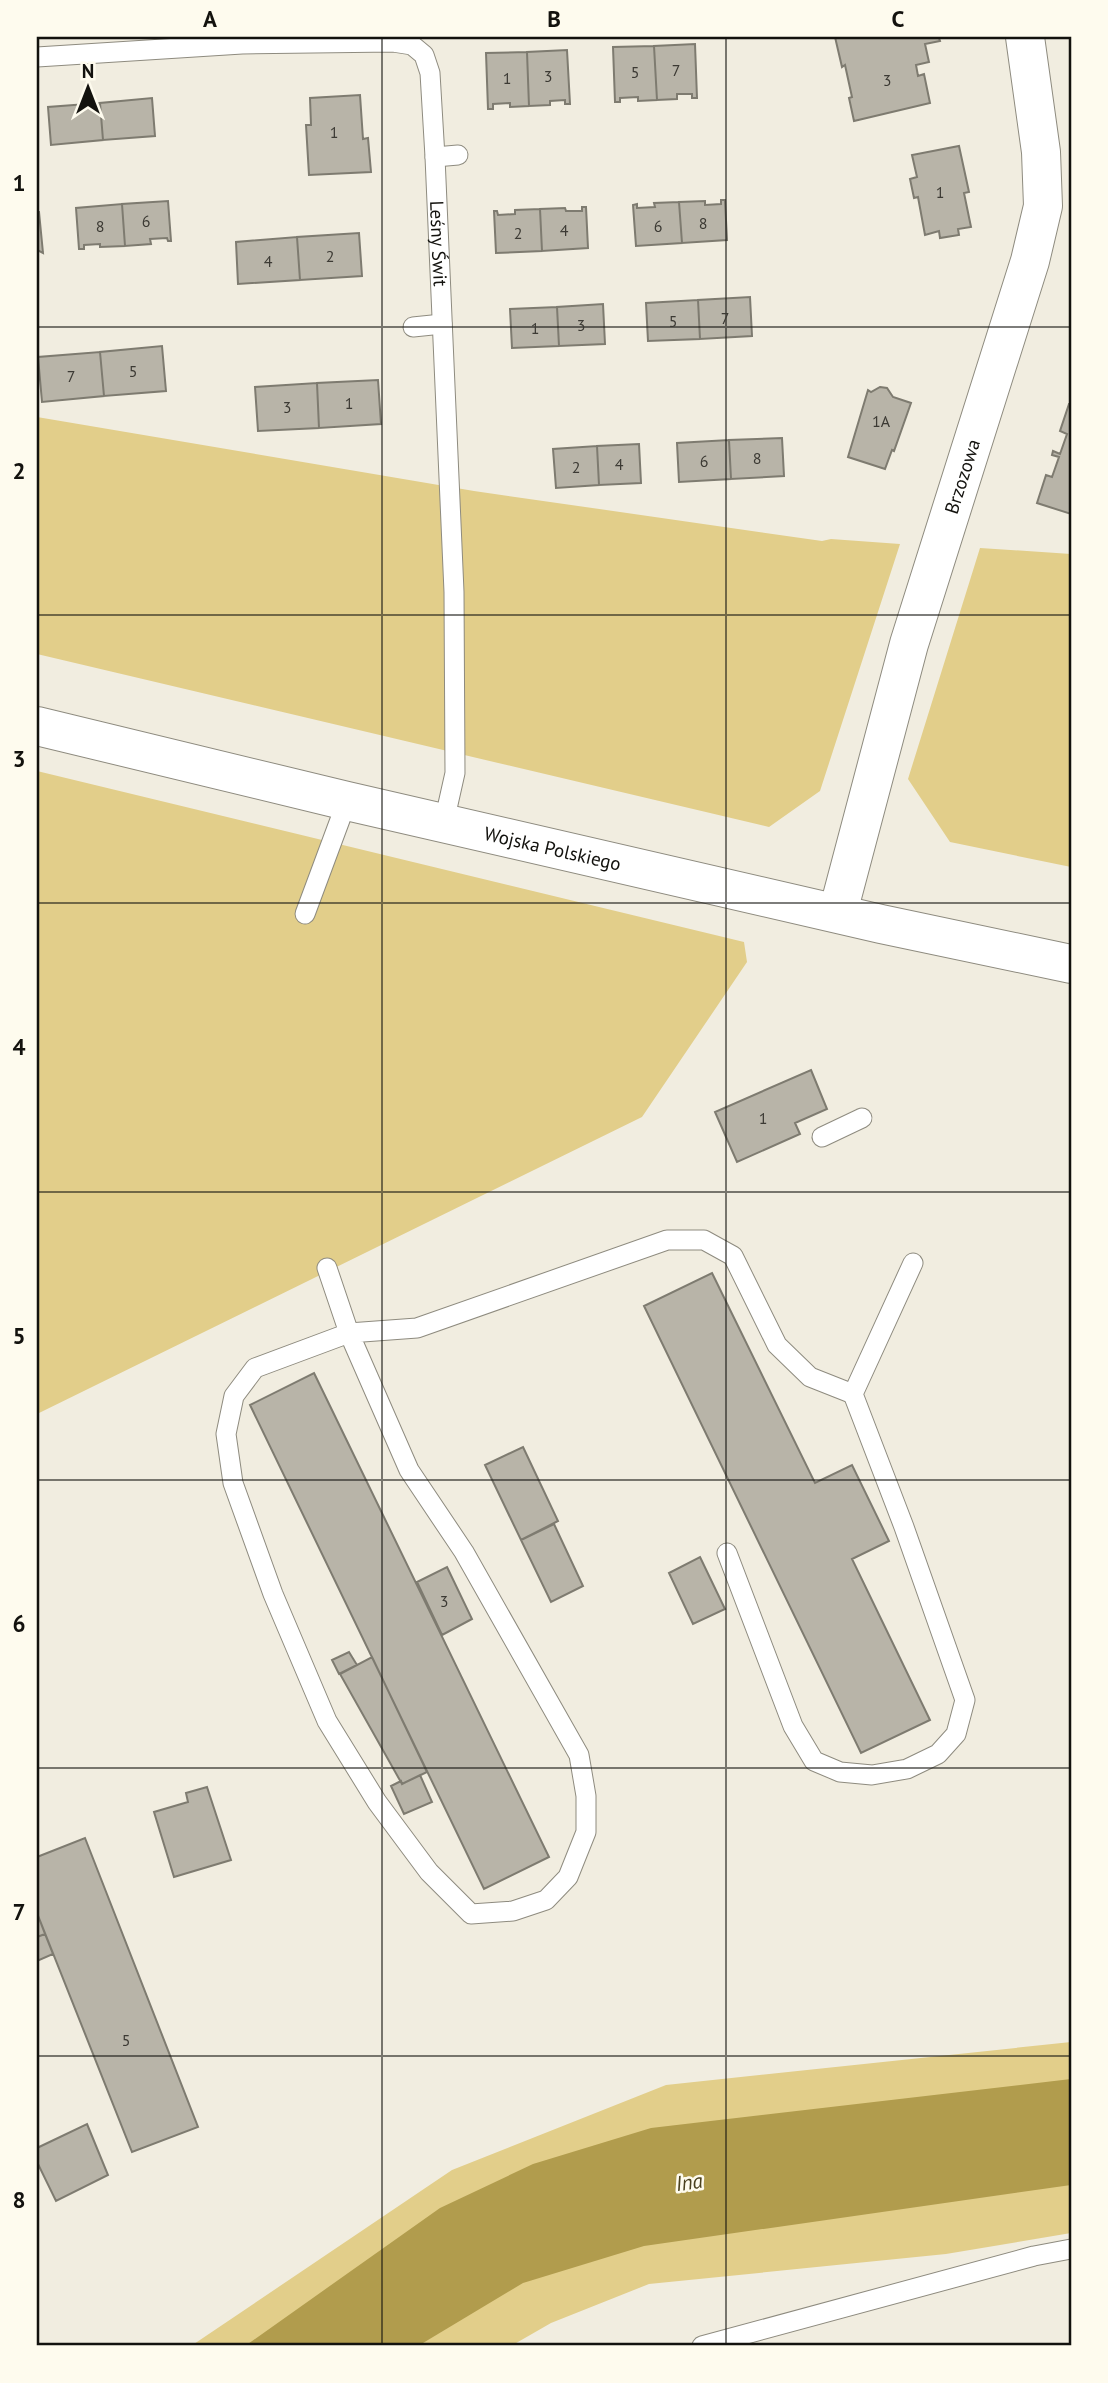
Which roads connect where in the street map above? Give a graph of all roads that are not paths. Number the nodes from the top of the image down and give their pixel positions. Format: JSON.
{"nodes":[{"id":1,"x":1025,"y":37,"type":"edge"},
{"id":2,"x":37,"y":57,"type":"edge"},
{"id":3,"x":458,"y":156,"type":"dead end"},
{"id":4,"x":435,"y":157,"type":"junction"},
{"id":5,"x":442,"y":324,"type":"junction"},
{"id":6,"x":413,"y":327,"type":"dead end"},
{"id":7,"x":37,"y":726,"type":"edge"},
{"id":8,"x":346,"y":801,"type":"junction"},
{"id":9,"x":444,"y":822,"type":"junction"},
{"id":10,"x":838,"y":912,"type":"junction"},
{"id":11,"x":305,"y":914,"type":"dead end"},
{"id":12,"x":1071,"y":964,"type":"edge"},
{"id":13,"x":862,"y":1118,"type":"dead end"},
{"id":14,"x":822,"y":1138,"type":"dead end"},
{"id":15,"x":913,"y":1263,"type":"dead end"},
{"id":16,"x":327,"y":1268,"type":"dead end"},
{"id":17,"x":349,"y":1333,"type":"junction"},
{"id":18,"x":853,"y":1394,"type":"junction"},
{"id":19,"x":727,"y":1553,"type":"dead end"},
{"id":20,"x":1071,"y":2249,"type":"edge"},
{"id":21,"x":702,"y":2346,"type":"edge"}],
"edges":[{"from":1,"to":10,"type":"street","name":"Brzozowa"},
{"from":2,"to":4,"type":"lane","name":"Leśny Świt"},
{"from":3,"to":4,"type":"lane"},
{"from":4,"to":5,"type":"lane","name":"Leśny Świt"},
{"from":5,"to":6,"type":"lane"},
{"from":5,"to":9,"type":"lane","name":"Leśny Świt"},
{"from":7,"to":8,"type":"street","name":"Wojska Polskiego"},
{"from":8,"to":9,"type":"street","name":"Wojska Polskiego"},
{"from":8,"to":11,"type":"lane"},
{"from":9,"to":10,"type":"street","name":"Wojska Polskiego"},
{"from":10,"to":12,"type":"street","name":"Wojska Polskiego"},
{"from":13,"to":14,"type":"lane"},
{"from":15,"to":18,"type":"lane"},
{"from":16,"to":17,"type":"lane"},
{"from":17,"to":17,"type":"lane"},
{"from":17,"to":18,"type":"lane"},
{"from":18,"to":19,"type":"lane"},
{"from":20,"to":21,"type":"lane"}]}
